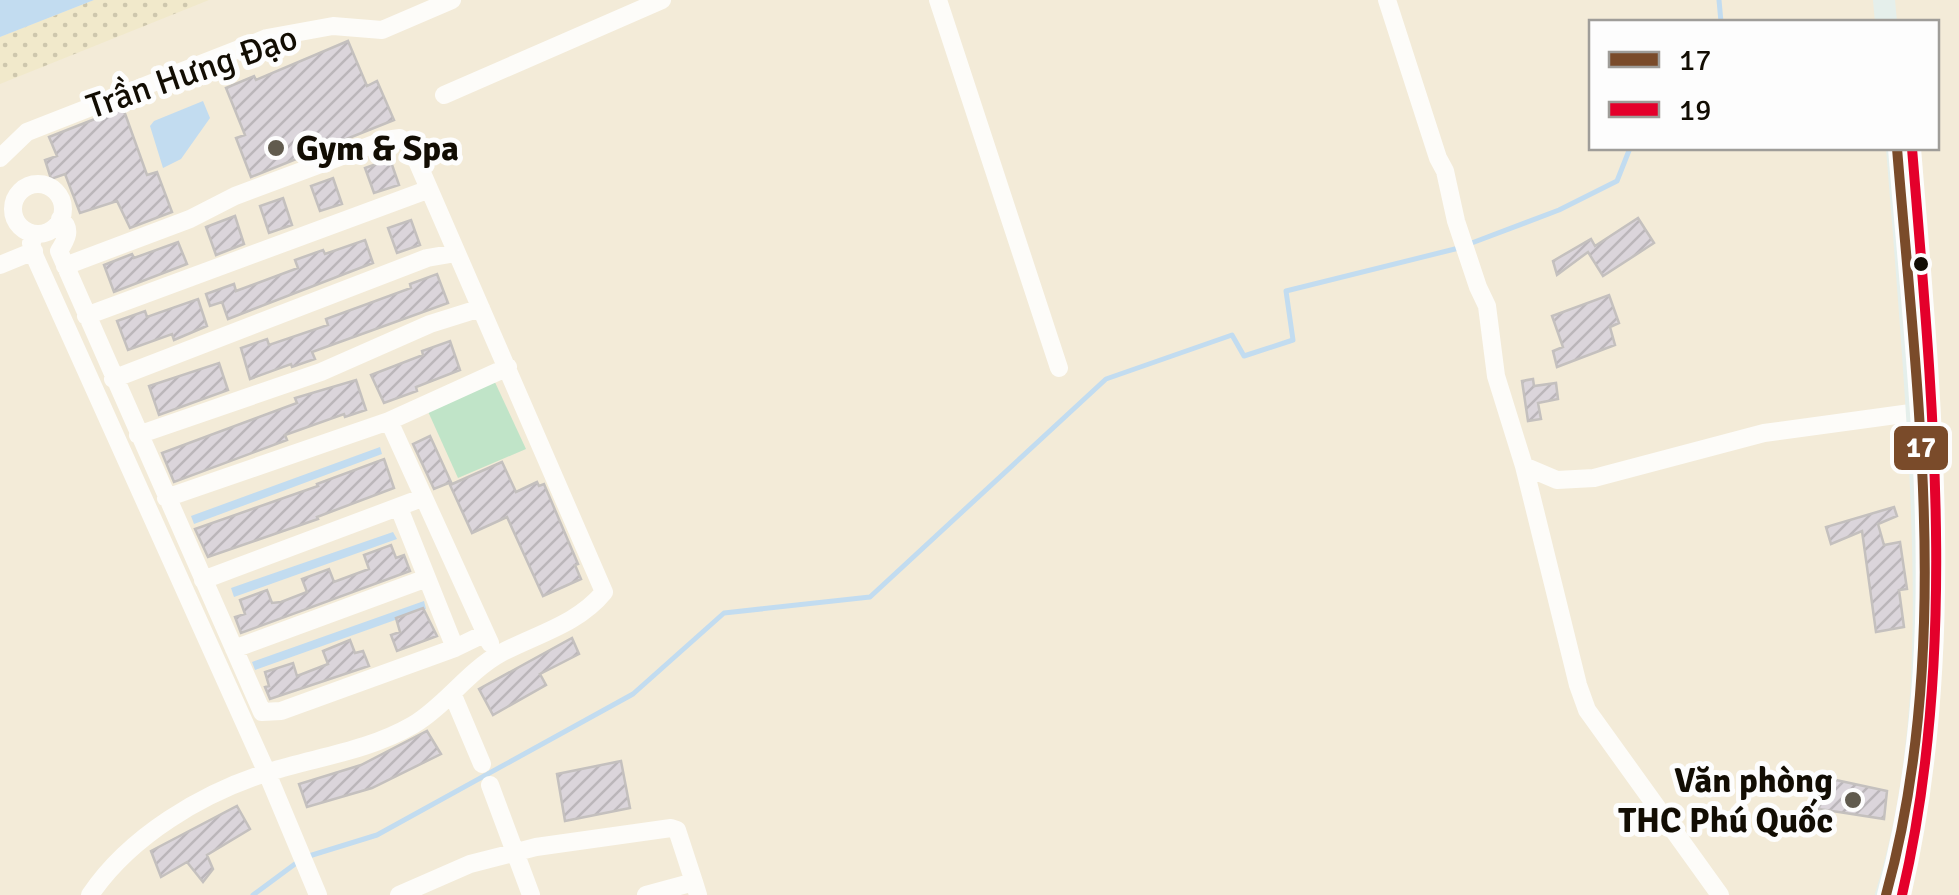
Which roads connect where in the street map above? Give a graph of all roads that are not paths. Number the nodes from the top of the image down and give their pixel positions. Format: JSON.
{"nodes":[{"id":1,"x":452,"y":0,"type":"edge"},
{"id":2,"x":662,"y":0,"type":"edge"},
{"id":3,"x":938,"y":0,"type":"edge"},
{"id":4,"x":1388,"y":0,"type":"edge"},
{"id":5,"x":444,"y":95,"type":"dead end"},
{"id":6,"x":1896,"y":150,"type":"edge"},
{"id":7,"x":0,"y":158,"type":"edge"},
{"id":8,"x":427,"y":190,"type":"junction"},
{"id":9,"x":60,"y":220,"type":"junction"},
{"id":10,"x":35,"y":243,"type":"junction"},
{"id":11,"x":456,"y":253,"type":"junction"},
{"id":12,"x":0,"y":265,"type":"edge"},
{"id":13,"x":65,"y":266,"type":"junction"},
{"id":14,"x":481,"y":308,"type":"junction"},
{"id":15,"x":86,"y":316,"type":"junction"},
{"id":16,"x":508,"y":367,"type":"junction"},
{"id":17,"x":1059,"y":368,"type":"dead end"},
{"id":18,"x":113,"y":379,"type":"junction"},
{"id":19,"x":1918,"y":412,"type":"junction"},
{"id":20,"x":389,"y":421,"type":"junction"},
{"id":21,"x":138,"y":435,"type":"junction"},
{"id":22,"x":1524,"y":466,"type":"junction"},
{"id":23,"x":166,"y":498,"type":"junction"},
{"id":24,"x":422,"y":498,"type":"junction"},
{"id":25,"x":399,"y":508,"type":"junction"},
{"id":26,"x":427,"y":578,"type":"junction"},
{"id":27,"x":203,"y":580,"type":"junction"},
{"id":28,"x":484,"y":634,"type":"junction"},
{"id":29,"x":456,"y":648,"type":"junction"},
{"id":30,"x":234,"y":649,"type":"junction"},
{"id":31,"x":497,"y":655,"type":"junction"},
{"id":32,"x":452,"y":693,"type":"junction"},
{"id":33,"x":482,"y":764,"type":"dead end"},
{"id":34,"x":266,"y":773,"type":"junction"},
{"id":35,"x":490,"y":785,"type":"dead end"},
{"id":36,"x":514,"y":852,"type":"junction"},
{"id":37,"x":696,"y":888,"type":"edge"},
{"id":38,"x":317,"y":894,"type":"edge"},
{"id":39,"x":90,"y":895,"type":"edge"},
{"id":40,"x":399,"y":895,"type":"edge"},
{"id":41,"x":531,"y":895,"type":"edge"},
{"id":42,"x":646,"y":895,"type":"edge"},
{"id":43,"x":1720,"y":895,"type":"edge"},
{"id":44,"x":1886,"y":895,"type":"edge"}],
"edges":[{"from":1,"to":7,"type":"street","name":"Trần Hưng Đạo"},
{"from":2,"to":5,"type":"street"},
{"from":3,"to":17,"type":"street"},
{"from":4,"to":22,"type":"street"},
{"from":6,"to":19,"type":"main road"},
{"from":8,"to":11,"type":"street"},
{"from":8,"to":13,"type":"street"},
{"from":8,"to":15,"type":"street"},
{"from":9,"to":10,"type":"street"},
{"from":9,"to":10,"type":"street"},
{"from":9,"to":13,"type":"street"},
{"from":10,"to":12,"type":"street"},
{"from":10,"to":34,"type":"street"},
{"from":11,"to":14,"type":"street"},
{"from":11,"to":18,"type":"street"},
{"from":13,"to":15,"type":"street"},
{"from":14,"to":16,"type":"street"},
{"from":14,"to":21,"type":"street"},
{"from":15,"to":18,"type":"street"},
{"from":16,"to":20,"type":"street"},
{"from":16,"to":31,"type":"street"},
{"from":18,"to":21,"type":"street"},
{"from":19,"to":22,"type":"street"},
{"from":19,"to":44,"type":"main road"},
{"from":20,"to":23,"type":"street"},
{"from":20,"to":24,"type":"street"},
{"from":21,"to":23,"type":"street"},
{"from":22,"to":43,"type":"street"},
{"from":23,"to":27,"type":"street"},
{"from":24,"to":25,"type":"street"},
{"from":24,"to":28,"type":"street"},
{"from":25,"to":26,"type":"street"},
{"from":25,"to":27,"type":"street"},
{"from":26,"to":29,"type":"street"},
{"from":26,"to":30,"type":"street"},
{"from":27,"to":30,"type":"street"},
{"from":28,"to":29,"type":"street"},
{"from":28,"to":31,"type":"street"},
{"from":29,"to":30,"type":"street"},
{"from":31,"to":32,"type":"street"},
{"from":32,"to":33,"type":"street"},
{"from":32,"to":34,"type":"street"},
{"from":34,"to":38,"type":"street"},
{"from":34,"to":39,"type":"street"},
{"from":35,"to":36,"type":"street"},
{"from":36,"to":37,"type":"street"},
{"from":36,"to":40,"type":"street"},
{"from":36,"to":41,"type":"street"},
{"from":37,"to":42,"type":"street"}]}
